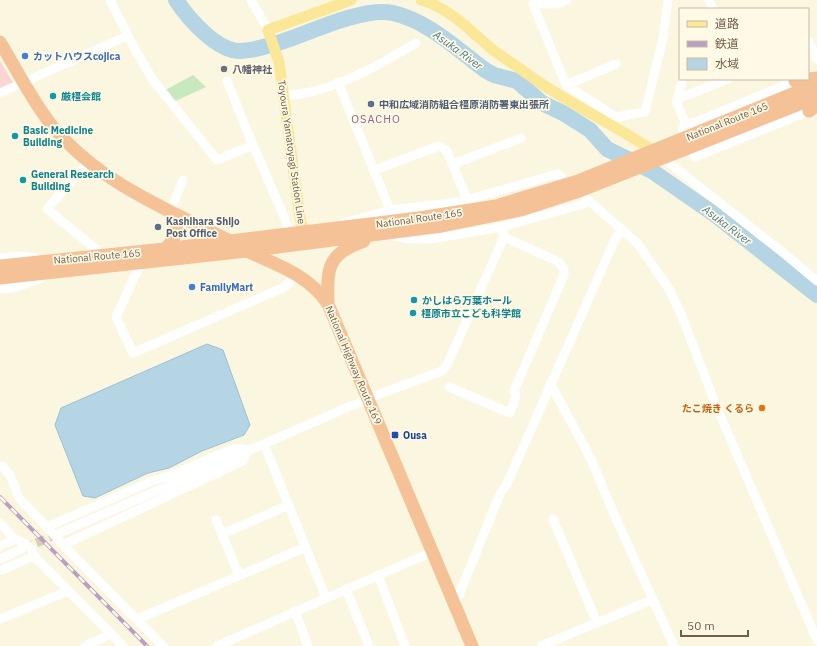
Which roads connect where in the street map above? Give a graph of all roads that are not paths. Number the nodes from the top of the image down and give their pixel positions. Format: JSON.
{"nodes":[{"id":1,"x":110,"y":0,"type":"edge"},
{"id":2,"x":251,"y":0,"type":"edge"},
{"id":3,"x":351,"y":0,"type":"edge"},
{"id":4,"x":423,"y":0,"type":"edge"},
{"id":5,"x":567,"y":0,"type":"edge"},
{"id":6,"x":668,"y":0,"type":"edge"},
{"id":7,"x":533,"y":2,"type":"edge"},
{"id":8,"x":269,"y":32,"type":"junction"},
{"id":9,"x":127,"y":36,"type":"junction"},
{"id":10,"x":0,"y":42,"type":"edge"},
{"id":11,"x":416,"y":43,"type":"dead end"},
{"id":12,"x":813,"y":50,"type":"edge"},
{"id":13,"x":817,"y":59,"type":"edge"},
{"id":14,"x":616,"y":64,"type":"dead end"},
{"id":15,"x":683,"y":80,"type":"edge"},
{"id":16,"x":725,"y":80,"type":"edge"},
{"id":17,"x":803,"y":80,"type":"edge"},
{"id":18,"x":227,"y":81,"type":"dead end"},
{"id":19,"x":796,"y":81,"type":"joint"},
{"id":20,"x":24,"y":82,"type":"junction"},
{"id":21,"x":338,"y":82,"type":"junction"},
{"id":22,"x":817,"y":84,"type":"edge"},
{"id":23,"x":566,"y":85,"type":"junction"},
{"id":24,"x":0,"y":93,"type":"edge"},
{"id":25,"x":283,"y":96,"type":"junction"},
{"id":26,"x":817,"y":97,"type":"edge"},
{"id":27,"x":677,"y":99,"type":"junction"},
{"id":28,"x":813,"y":108,"type":"edge"},
{"id":29,"x":613,"y":120,"type":"junction"},
{"id":30,"x":521,"y":138,"type":"dead end"},
{"id":31,"x":253,"y":145,"type":"junction"},
{"id":32,"x":693,"y":154,"type":"dead end"},
{"id":33,"x":655,"y":156,"type":"junction"},
{"id":34,"x":88,"y":162,"type":"junction"},
{"id":35,"x":453,"y":164,"type":"junction"},
{"id":36,"x":375,"y":170,"type":"junction"},
{"id":37,"x":618,"y":171,"type":"junction"},
{"id":38,"x":562,"y":178,"type":"dead end"},
{"id":39,"x":183,"y":180,"type":"dead end"},
{"id":40,"x":468,"y":199,"type":"junction"},
{"id":41,"x":390,"y":210,"type":"junction"},
{"id":42,"x":170,"y":212,"type":"junction"},
{"id":43,"x":501,"y":227,"type":"junction"},
{"id":44,"x":331,"y":229,"type":"junction"},
{"id":45,"x":623,"y":230,"type":"junction"},
{"id":46,"x":289,"y":234,"type":"junction"},
{"id":47,"x":383,"y":234,"type":"junction"},
{"id":48,"x":504,"y":237,"type":"junction"},
{"id":49,"x":305,"y":238,"type":"junction"},
{"id":50,"x":230,"y":240,"type":"junction"},
{"id":51,"x":165,"y":250,"type":"junction"},
{"id":52,"x":247,"y":251,"type":"junction"},
{"id":53,"x":103,"y":255,"type":"junction"},
{"id":54,"x":0,"y":258,"type":"edge"},
{"id":55,"x":141,"y":263,"type":"junction"},
{"id":56,"x":57,"y":265,"type":"junction"},
{"id":57,"x":0,"y":266,"type":"edge"},
{"id":58,"x":296,"y":273,"type":"junction"},
{"id":59,"x":0,"y":278,"type":"edge"},
{"id":60,"x":817,"y":281,"type":"edge"},
{"id":61,"x":0,"y":289,"type":"edge"},
{"id":62,"x":328,"y":304,"type":"junction"},
{"id":63,"x":550,"y":383,"type":"junction"},
{"id":64,"x":449,"y":387,"type":"dead end"},
{"id":65,"x":369,"y":398,"type":"junction"},
{"id":66,"x":264,"y":444,"type":"junction"},
{"id":67,"x":248,"y":450,"type":"junction"},
{"id":68,"x":2,"y":466,"type":"dead end"},
{"id":69,"x":290,"y":505,"type":"junction"},
{"id":70,"x":553,"y":518,"type":"dead end"},
{"id":71,"x":216,"y":520,"type":"dead end"},
{"id":72,"x":0,"y":523,"type":"edge"},
{"id":73,"x":47,"y":527,"type":"junction"},
{"id":74,"x":60,"y":533,"type":"tunnel mouth"},
{"id":75,"x":222,"y":534,"type":"junction"},
{"id":76,"x":15,"y":539,"type":"junction"},
{"id":77,"x":64,"y":544,"type":"junction"},
{"id":78,"x":0,"y":546,"type":"edge"},
{"id":79,"x":306,"y":547,"type":"junction"},
{"id":80,"x":24,"y":548,"type":"tunnel mouth"},
{"id":81,"x":432,"y":552,"type":"junction"},
{"id":82,"x":34,"y":556,"type":"junction"},
{"id":83,"x":0,"y":559,"type":"edge"},
{"id":84,"x":0,"y":571,"type":"edge"},
{"id":85,"x":239,"y":575,"type":"junction"},
{"id":86,"x":378,"y":575,"type":"junction"},
{"id":87,"x":346,"y":589,"type":"junction"},
{"id":88,"x":68,"y":591,"type":"junction"},
{"id":89,"x":326,"y":598,"type":"junction"},
{"id":90,"x":652,"y":600,"type":"junction"},
{"id":91,"x":455,"y":605,"type":"junction"},
{"id":92,"x":295,"y":611,"type":"junction"},
{"id":93,"x":0,"y":619,"type":"edge"},
{"id":94,"x":138,"y":619,"type":"junction"},
{"id":95,"x":596,"y":623,"type":"junction"},
{"id":96,"x":111,"y":634,"type":"junction"},
{"id":97,"x":817,"y":640,"type":"edge"},
{"id":98,"x":85,"y":646,"type":"edge"},
{"id":99,"x":123,"y":646,"type":"edge"},
{"id":100,"x":163,"y":646,"type":"edge"},
{"id":101,"x":217,"y":646,"type":"edge"},
{"id":102,"x":308,"y":646,"type":"edge"},
{"id":103,"x":369,"y":646,"type":"edge"},
{"id":104,"x":405,"y":646,"type":"edge"},
{"id":105,"x":472,"y":646,"type":"edge"},
{"id":106,"x":541,"y":646,"type":"edge"},
{"id":107,"x":674,"y":646,"type":"edge"}],
"edges":[{"from":1,"to":9,"type":"street"},
{"from":2,"to":8,"type":"street"},
{"from":3,"to":8,"type":"main road"},
{"from":4,"to":29,"type":"main road"},
{"from":5,"to":7,"type":"street"},
{"from":6,"to":29,"type":"street"},
{"from":7,"to":23,"type":"street"},
{"from":8,"to":25,"type":"main road","name":"Toyoura Yamatoyagi Station Line"},
{"from":9,"to":20,"type":"street"},
{"from":9,"to":31,"type":"street"},
{"from":10,"to":20,"type":"highway","name":"National Highway Route 169"},
{"from":11,"to":21,"type":"street"},
{"from":12,"to":13,"type":"street"},
{"from":14,"to":23,"type":"street"},
{"from":15,"to":27,"type":"street"},
{"from":16,"to":27,"type":"street"},
{"from":17,"to":19,"type":"highway"},
{"from":18,"to":31,"type":"street"},
{"from":19,"to":27,"type":"street"},
{"from":20,"to":24,"type":"street"},
{"from":20,"to":34,"type":"highway","name":"National Highway Route 169"},
{"from":21,"to":25,"type":"street"},
{"from":21,"to":36,"type":"street"},
{"from":22,"to":33,"type":"highway","name":"National Route 165"},
{"from":23,"to":29,"type":"street"},
{"from":25,"to":49,"type":"main road","name":"Toyoura Yamatoyagi Station Line"},
{"from":26,"to":33,"type":"highway","name":"National Route 165"},
{"from":28,"to":32,"type":"street"},
{"from":29,"to":33,"type":"main road"},
{"from":30,"to":35,"type":"street"},
{"from":31,"to":46,"type":"street"},
{"from":33,"to":37,"type":"highway","name":"National Route 165"},
{"from":33,"to":60,"type":"street"},
{"from":34,"to":42,"type":"highway","name":"National Highway Route 169"},
{"from":34,"to":53,"type":"street"},
{"from":35,"to":36,"type":"street"},
{"from":35,"to":40,"type":"street"},
{"from":36,"to":41,"type":"street"},
{"from":37,"to":44,"type":"highway","name":"National Route 165"},
{"from":37,"to":47,"type":"highway","name":"National Route 165"},
{"from":38,"to":40,"type":"street"},
{"from":39,"to":42,"type":"street"},
{"from":40,"to":41,"type":"street"},
{"from":41,"to":44,"type":"street"},
{"from":42,"to":50,"type":"highway","name":"National Highway Route 169"},
{"from":42,"to":51,"type":"highway"},
{"from":43,"to":45,"type":"street"},
{"from":43,"to":47,"type":"street"},
{"from":43,"to":48,"type":"street"},
{"from":44,"to":49,"type":"highway","name":"National Route 165"},
{"from":45,"to":63,"type":"street"},
{"from":45,"to":97,"type":"street"},
{"from":46,"to":49,"type":"highway","name":"National Route 165"},
{"from":46,"to":50,"type":"highway","name":"National Route 165"},
{"from":47,"to":49,"type":"highway","name":"National Route 165"},
{"from":47,"to":62,"type":"highway"},
{"from":48,"to":64,"type":"street"},
{"from":48,"to":65,"type":"street"},
{"from":49,"to":52,"type":"highway","name":"National Route 165"},
{"from":50,"to":51,"type":"highway","name":"National Route 165"},
{"from":50,"to":52,"type":"highway","name":"National Highway Route 169"},
{"from":51,"to":53,"type":"highway","name":"National Route 165"},
{"from":52,"to":55,"type":"highway","name":"National Route 165"},
{"from":52,"to":58,"type":"highway","name":"National Highway Route 169"},
{"from":53,"to":56,"type":"highway","name":"National Route 165"},
{"from":54,"to":56,"type":"street"},
{"from":55,"to":56,"type":"highway","name":"National Route 165"},
{"from":55,"to":58,"type":"street"},
{"from":56,"to":57,"type":"highway","name":"National Route 165"},
{"from":56,"to":59,"type":"highway","name":"National Route 165"},
{"from":56,"to":61,"type":"street"},
{"from":58,"to":62,"type":"highway","name":"National Highway Route 169"},
{"from":62,"to":65,"type":"highway","name":"National Highway Route 169"},
{"from":63,"to":90,"type":"street"},
{"from":63,"to":91,"type":"street"},
{"from":65,"to":66,"type":"street"},
{"from":65,"to":81,"type":"highway","name":"National Highway Route 169"},
{"from":66,"to":67,"type":"street"},
{"from":66,"to":69,"type":"street"},
{"from":67,"to":73,"type":"street"},
{"from":67,"to":74,"type":"street"},
{"from":67,"to":77,"type":"street"},
{"from":68,"to":73,"type":"street"},
{"from":69,"to":75,"type":"street"},
{"from":69,"to":79,"type":"street"},
{"from":70,"to":95,"type":"street"},
{"from":71,"to":75,"type":"street"},
{"from":72,"to":76,"type":"street"},
{"from":73,"to":77,"type":"street"},
{"from":75,"to":85,"type":"street"},
{"from":76,"to":78,"type":"street"},
{"from":76,"to":82,"type":"street"},
{"from":77,"to":94,"type":"street"},
{"from":79,"to":85,"type":"street"},
{"from":79,"to":89,"type":"street"},
{"from":80,"to":83,"type":"street"},
{"from":81,"to":86,"type":"street"},
{"from":81,"to":91,"type":"highway","name":"National Highway Route 169"},
{"from":82,"to":84,"type":"street"},
{"from":82,"to":88,"type":"street"},
{"from":85,"to":94,"type":"street"},
{"from":86,"to":87,"type":"street"},
{"from":86,"to":104,"type":"street"},
{"from":87,"to":89,"type":"street"},
{"from":87,"to":103,"type":"street"},
{"from":88,"to":93,"type":"street"},
{"from":88,"to":96,"type":"street"},
{"from":89,"to":92,"type":"street"},
{"from":90,"to":95,"type":"street"},
{"from":90,"to":107,"type":"street"},
{"from":91,"to":105,"type":"highway","name":"National Highway Route 169"},
{"from":92,"to":101,"type":"street"},
{"from":92,"to":102,"type":"street"},
{"from":94,"to":100,"type":"street"},
{"from":95,"to":106,"type":"street"},
{"from":96,"to":98,"type":"street"},
{"from":96,"to":99,"type":"street"}]}
